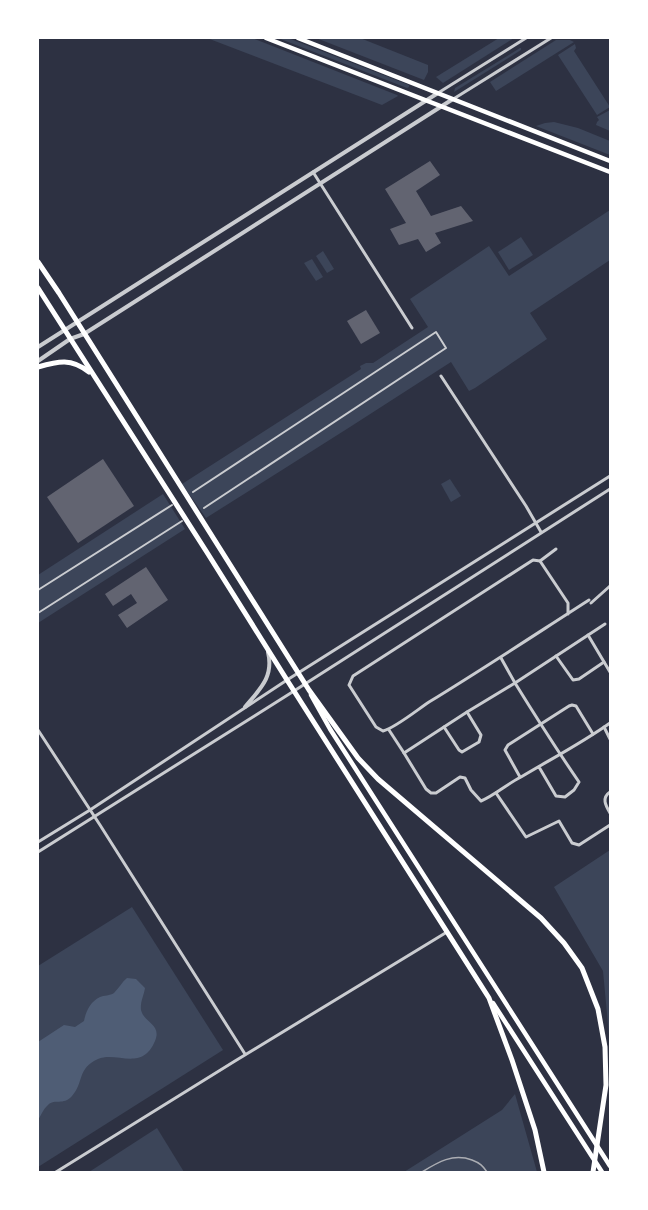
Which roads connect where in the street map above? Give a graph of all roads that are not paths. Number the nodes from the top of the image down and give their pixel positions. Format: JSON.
{"nodes":[{"id":1,"x":266,"y":38,"type":"edge"},
{"id":2,"x":298,"y":38,"type":"edge"},
{"id":3,"x":526,"y":38,"type":"edge"},
{"id":4,"x":550,"y":38,"type":"edge"},
{"id":5,"x":438,"y":93,"type":"junction"},
{"id":6,"x":453,"y":99,"type":"junction"},
{"id":7,"x":426,"y":100,"type":"junction"},
{"id":8,"x":443,"y":106,"type":"junction"},
{"id":9,"x":610,"y":161,"type":"edge"},
{"id":10,"x":313,"y":172,"type":"junction"},
{"id":11,"x":610,"y":172,"type":"edge"},
{"id":12,"x":320,"y":184,"type":"junction"},
{"id":13,"x":38,"y":262,"type":"edge"},
{"id":14,"x":38,"y":288,"type":"edge"},
{"id":15,"x":76,"y":321,"type":"junction"},
{"id":16,"x":412,"y":328,"type":"dead end"},
{"id":17,"x":64,"y":330,"type":"junction"},
{"id":18,"x":84,"y":334,"type":"junction"},
{"id":19,"x":70,"y":339,"type":"junction"},
{"id":20,"x":38,"y":347,"type":"edge"},
{"id":21,"x":38,"y":361,"type":"edge"},
{"id":22,"x":38,"y":367,"type":"edge"},
{"id":23,"x":94,"y":376,"type":"junction"},
{"id":24,"x":441,"y":376,"type":"dead end"},
{"id":25,"x":610,"y":476,"type":"edge"},
{"id":26,"x":610,"y":489,"type":"edge"},
{"id":27,"x":194,"y":492,"type":"dead end"},
{"id":28,"x":172,"y":505,"type":"dead end"},
{"id":29,"x":204,"y":508,"type":"dead end"},
{"id":30,"x":183,"y":521,"type":"dead end"},
{"id":31,"x":536,"y":523,"type":"junction"},
{"id":32,"x":541,"y":532,"type":"junction"},
{"id":33,"x":556,"y":549,"type":"dead end"},
{"id":34,"x":540,"y":561,"type":"junction"},
{"id":35,"x":610,"y":586,"type":"edge"},
{"id":36,"x":38,"y":590,"type":"edge"},
{"id":37,"x":38,"y":613,"type":"edge"},
{"id":38,"x":568,"y":614,"type":"junction"},
{"id":39,"x":605,"y":624,"type":"dead end"},
{"id":40,"x":588,"y":635,"type":"junction"},
{"id":41,"x":267,"y":648,"type":"junction"},
{"id":42,"x":556,"y":656,"type":"junction"},
{"id":43,"x":501,"y":658,"type":"junction"},
{"id":44,"x":604,"y":662,"type":"junction"},
{"id":45,"x":610,"y":672,"type":"edge"},
{"id":46,"x":299,"y":674,"type":"junction"},
{"id":47,"x":287,"y":680,"type":"junction"},
{"id":48,"x":304,"y":683,"type":"junction"},
{"id":49,"x":516,"y":683,"type":"junction"},
{"id":50,"x":309,"y":690,"type":"junction"},
{"id":51,"x":294,"y":691,"type":"junction"},
{"id":52,"x":245,"y":707,"type":"junction"},
{"id":53,"x":468,"y":712,"type":"junction"},
{"id":54,"x":610,"y":723,"type":"edge"},
{"id":55,"x":540,"y":725,"type":"junction"},
{"id":56,"x":444,"y":727,"type":"junction"},
{"id":57,"x":604,"y":727,"type":"junction"},
{"id":58,"x":38,"y":730,"type":"edge"},
{"id":59,"x":388,"y":730,"type":"junction"},
{"id":60,"x":593,"y":734,"type":"junction"},
{"id":61,"x":610,"y":739,"type":"edge"},
{"id":62,"x":404,"y":753,"type":"junction"},
{"id":63,"x":560,"y":754,"type":"junction"},
{"id":64,"x":539,"y":767,"type":"junction"},
{"id":65,"x":520,"y":777,"type":"junction"},
{"id":66,"x":610,"y":792,"type":"edge"},
{"id":67,"x":496,"y":793,"type":"junction"},
{"id":68,"x":90,"y":810,"type":"junction"},
{"id":69,"x":610,"y":813,"type":"edge"},
{"id":70,"x":94,"y":816,"type":"junction"},
{"id":71,"x":610,"y":825,"type":"edge"},
{"id":72,"x":38,"y":842,"type":"edge"},
{"id":73,"x":38,"y":852,"type":"edge"},
{"id":74,"x":447,"y":932,"type":"junction"},
{"id":75,"x":489,"y":998,"type":"junction"},
{"id":76,"x":245,"y":1054,"type":"junction"},
{"id":77,"x":610,"y":1166,"type":"edge"},
{"id":78,"x":56,"y":1173,"type":"edge"},
{"id":79,"x":544,"y":1173,"type":"edge"},
{"id":80,"x":593,"y":1173,"type":"edge"},
{"id":81,"x":602,"y":1173,"type":"edge"}],
"edges":[{"from":1,"to":7,"type":"main road"},
{"from":2,"to":5,"type":"main road"},
{"from":3,"to":5,"type":"street"},
{"from":4,"to":6,"type":"street"},
{"from":5,"to":6,"type":"main road"},
{"from":5,"to":7,"type":"street"},
{"from":6,"to":8,"type":"street"},
{"from":6,"to":9,"type":"main road"},
{"from":7,"to":8,"type":"main road"},
{"from":7,"to":10,"type":"street"},
{"from":8,"to":11,"type":"main road"},
{"from":8,"to":12,"type":"street"},
{"from":10,"to":12,"type":"street"},
{"from":10,"to":15,"type":"street"},
{"from":12,"to":16,"type":"street"},
{"from":12,"to":18,"type":"street"},
{"from":13,"to":15,"type":"highway"},
{"from":14,"to":17,"type":"highway"},
{"from":15,"to":17,"type":"street"},
{"from":15,"to":18,"type":"highway"},
{"from":17,"to":19,"type":"highway"},
{"from":17,"to":20,"type":"street"},
{"from":18,"to":19,"type":"street"},
{"from":18,"to":46,"type":"highway"},
{"from":19,"to":21,"type":"street"},
{"from":19,"to":23,"type":"highway"},
{"from":22,"to":23,"type":"highway"},
{"from":23,"to":41,"type":"highway"},
{"from":24,"to":31,"type":"street"},
{"from":25,"to":31,"type":"street"},
{"from":26,"to":32,"type":"street"},
{"from":27,"to":29,"type":"street"},
{"from":28,"to":36,"type":"street"},
{"from":30,"to":37,"type":"street"},
{"from":31,"to":32,"type":"street"},
{"from":31,"to":46,"type":"street"},
{"from":32,"to":48,"type":"street"},
{"from":33,"to":34,"type":"street"},
{"from":34,"to":38,"type":"street"},
{"from":34,"to":59,"type":"street"},
{"from":35,"to":38,"type":"street"},
{"from":38,"to":43,"type":"street"},
{"from":39,"to":40,"type":"street"},
{"from":40,"to":42,"type":"street"},
{"from":40,"to":44,"type":"street"},
{"from":41,"to":47,"type":"highway"},
{"from":41,"to":52,"type":"street"},
{"from":42,"to":44,"type":"street"},
{"from":42,"to":49,"type":"street"},
{"from":43,"to":49,"type":"street"},
{"from":43,"to":59,"type":"street"},
{"from":44,"to":45,"type":"street"},
{"from":46,"to":47,"type":"street"},
{"from":46,"to":48,"type":"highway"},
{"from":47,"to":51,"type":"highway"},
{"from":47,"to":52,"type":"street"},
{"from":48,"to":50,"type":"highway"},
{"from":48,"to":51,"type":"street"},
{"from":49,"to":53,"type":"street"},
{"from":49,"to":55,"type":"street"},
{"from":50,"to":77,"type":"main road"},
{"from":50,"to":80,"type":"highway"},
{"from":51,"to":70,"type":"street"},
{"from":51,"to":74,"type":"highway"},
{"from":52,"to":68,"type":"street"},
{"from":53,"to":56,"type":"street"},
{"from":53,"to":56,"type":"street"},
{"from":54,"to":57,"type":"street"},
{"from":55,"to":60,"type":"street"},
{"from":55,"to":63,"type":"street"},
{"from":55,"to":65,"type":"street"},
{"from":56,"to":62,"type":"street"},
{"from":57,"to":60,"type":"street"},
{"from":57,"to":61,"type":"street"},
{"from":58,"to":68,"type":"street"},
{"from":59,"to":62,"type":"street"},
{"from":60,"to":63,"type":"street"},
{"from":62,"to":67,"type":"street"},
{"from":63,"to":64,"type":"street"},
{"from":63,"to":64,"type":"street"},
{"from":64,"to":65,"type":"street"},
{"from":65,"to":67,"type":"street"},
{"from":66,"to":69,"type":"street"},
{"from":67,"to":71,"type":"street"},
{"from":68,"to":70,"type":"street"},
{"from":68,"to":72,"type":"street"},
{"from":70,"to":73,"type":"street"},
{"from":70,"to":76,"type":"street"},
{"from":74,"to":75,"type":"highway"},
{"from":74,"to":76,"type":"street"},
{"from":75,"to":79,"type":"highway"},
{"from":75,"to":81,"type":"main road"},
{"from":76,"to":78,"type":"street"}]}
